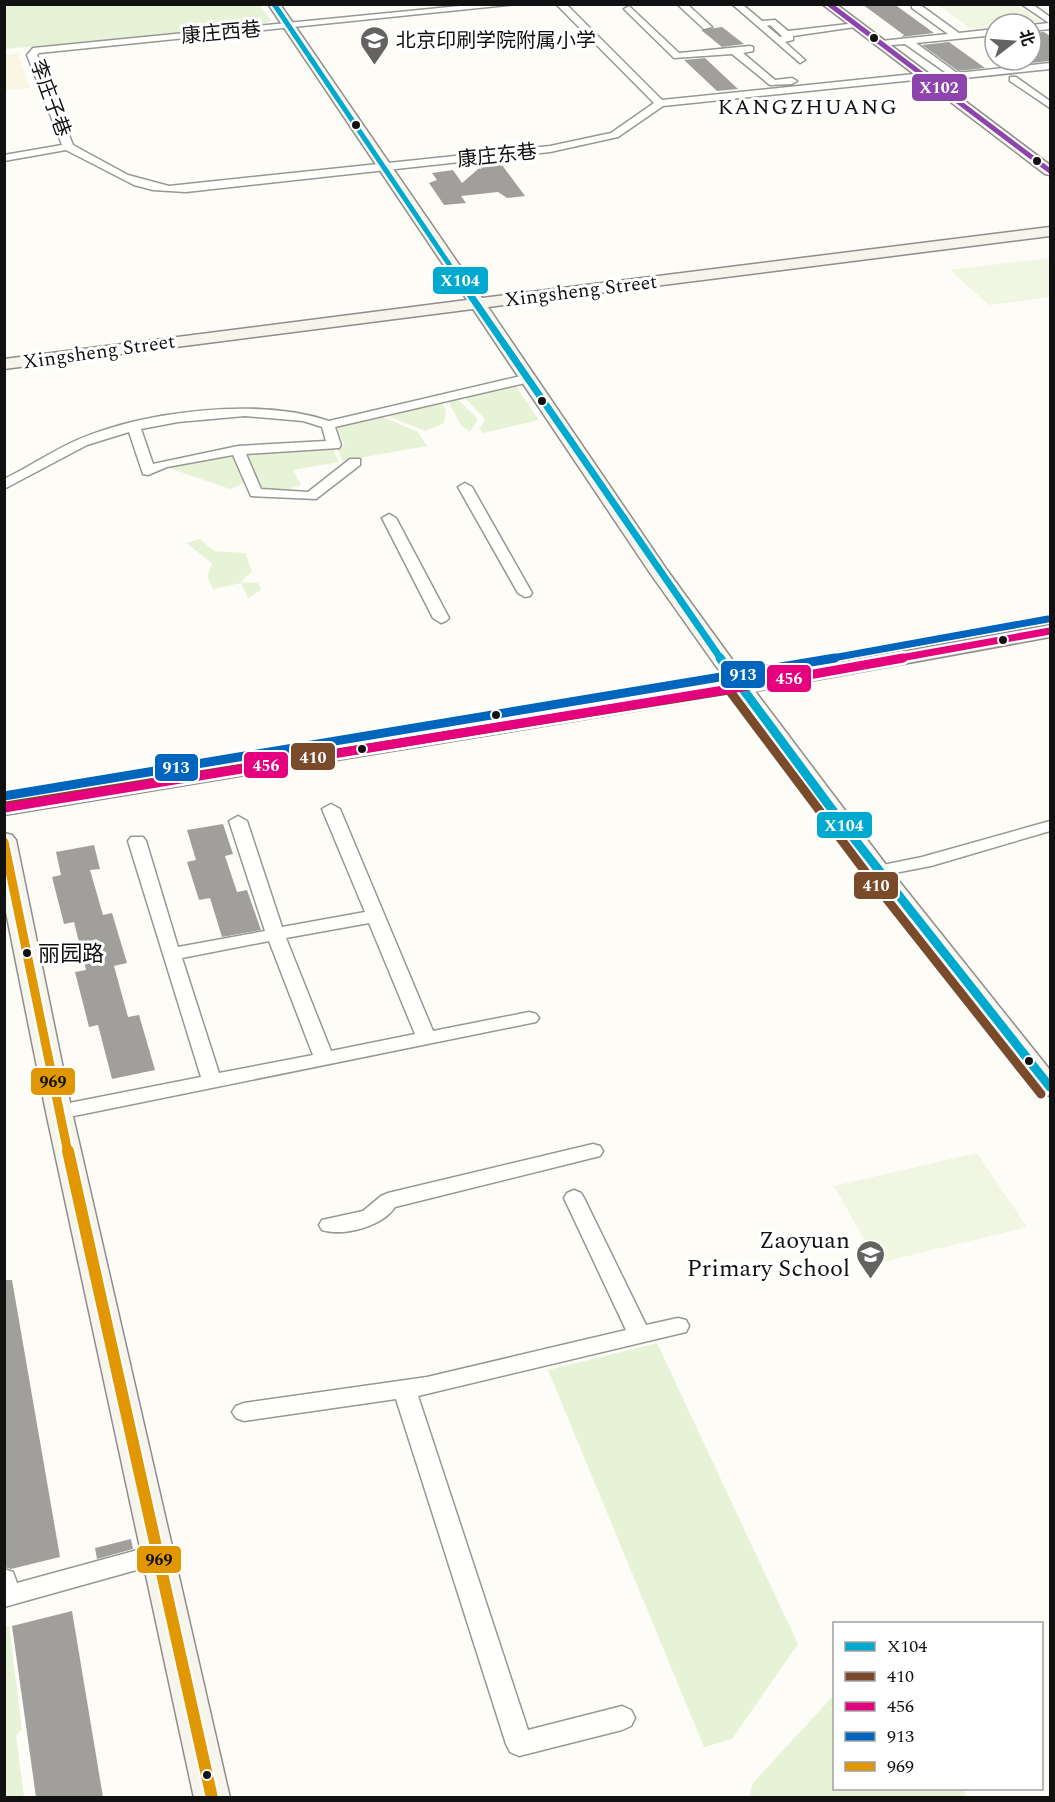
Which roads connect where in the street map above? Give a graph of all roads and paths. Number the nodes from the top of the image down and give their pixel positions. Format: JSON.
{"nodes":[{"id":1,"x":273,"y":4,"type":"edge"},
{"id":2,"x":513,"y":4,"type":"edge"},
{"id":3,"x":560,"y":4,"type":"edge"},
{"id":4,"x":681,"y":4,"type":"edge"},
{"id":5,"x":736,"y":4,"type":"edge"},
{"id":6,"x":828,"y":4,"type":"edge"},
{"id":7,"x":934,"y":4,"type":"edge"},
{"id":8,"x":1025,"y":4,"type":"edge"},
{"id":9,"x":628,"y":9,"type":"dead end"},
{"id":10,"x":1050,"y":21,"type":"edge"},
{"id":11,"x":289,"y":26,"type":"junction"},
{"id":12,"x":857,"y":26,"type":"junction"},
{"id":13,"x":707,"y":27,"type":"dead end"},
{"id":14,"x":983,"y":33,"type":"edge"},
{"id":15,"x":957,"y":36,"type":"junction"},
{"id":16,"x":781,"y":37,"type":"junction"},
{"id":17,"x":907,"y":41,"type":"junction"},
{"id":18,"x":881,"y":44,"type":"junction"},
{"id":19,"x":750,"y":49,"type":"dead end"},
{"id":20,"x":36,"y":50,"type":"joint"},
{"id":21,"x":734,"y":50,"type":"junction"},
{"id":22,"x":800,"y":60,"type":"dead end"},
{"id":23,"x":1050,"y":66,"type":"edge"},
{"id":24,"x":1050,"y":75,"type":"edge"},
{"id":25,"x":838,"y":76,"type":"dead end"},
{"id":26,"x":924,"y":76,"type":"junction"},
{"id":27,"x":1013,"y":79,"type":"junction"},
{"id":28,"x":939,"y":87,"type":"junction"},
{"id":29,"x":660,"y":103,"type":"junction"},
{"id":30,"x":1050,"y":105,"type":"edge"},
{"id":31,"x":68,"y":147,"type":"junction"},
{"id":32,"x":4,"y":158,"type":"edge"},
{"id":33,"x":387,"y":167,"type":"junction"},
{"id":34,"x":1050,"y":171,"type":"edge"},
{"id":35,"x":1050,"y":231,"type":"edge"},
{"id":36,"x":478,"y":303,"type":"junction"},
{"id":37,"x":4,"y":364,"type":"edge"},
{"id":38,"x":529,"y":378,"type":"junction"},
{"id":39,"x":328,"y":425,"type":"junction"},
{"id":40,"x":134,"y":427,"type":"junction"},
{"id":41,"x":238,"y":450,"type":"junction"},
{"id":42,"x":355,"y":462,"type":"dead end"},
{"id":43,"x":4,"y":485,"type":"edge"},
{"id":44,"x":465,"y":487,"type":"dead end"},
{"id":45,"x":389,"y":518,"type":"dead end"},
{"id":46,"x":525,"y":593,"type":"dead end"},
{"id":47,"x":441,"y":618,"type":"dead end"},
{"id":48,"x":1050,"y":620,"type":"edge"},
{"id":49,"x":1050,"y":631,"type":"edge"},
{"id":50,"x":738,"y":682,"type":"junction"},
{"id":51,"x":4,"y":795,"type":"edge"},
{"id":52,"x":4,"y":808,"type":"edge"},
{"id":53,"x":331,"y":809,"type":"dead end"},
{"id":54,"x":238,"y":821,"type":"dead end"},
{"id":55,"x":1050,"y":826,"type":"edge"},
{"id":56,"x":4,"y":840,"type":"edge"},
{"id":57,"x":137,"y":841,"type":"dead end"},
{"id":58,"x":879,"y":871,"type":"junction"},
{"id":59,"x":374,"y":916,"type":"junction"},
{"id":60,"x":275,"y":934,"type":"junction"},
{"id":61,"x":171,"y":954,"type":"junction"},
{"id":62,"x":530,"y":1018,"type":"dead end"},
{"id":63,"x":427,"y":1039,"type":"junction"},
{"id":64,"x":324,"y":1059,"type":"junction"},
{"id":65,"x":212,"y":1082,"type":"junction"},
{"id":66,"x":1050,"y":1087,"type":"edge"},
{"id":67,"x":59,"y":1112,"type":"junction"},
{"id":68,"x":593,"y":1151,"type":"dead end"},
{"id":69,"x":574,"y":1198,"type":"dead end"},
{"id":70,"x":330,"y":1225,"type":"dead end"},
{"id":71,"x":678,"y":1326,"type":"dead end"},
{"id":72,"x":640,"y":1335,"type":"junction"},
{"id":73,"x":404,"y":1389,"type":"junction"},
{"id":74,"x":244,"y":1412,"type":"dead end"},
{"id":75,"x":156,"y":1555,"type":"junction"},
{"id":76,"x":5,"y":1591,"type":"edge"},
{"id":77,"x":622,"y":1718,"type":"dead end"},
{"id":78,"x":212,"y":1797,"type":"edge"}],
"edges":[{"from":1,"to":11,"type":"street"},
{"from":2,"to":11,"type":"street","name":"康庄西巷"},
{"from":3,"to":29,"type":"street"},
{"from":4,"to":13,"type":"street"},
{"from":5,"to":16,"type":"street"},
{"from":6,"to":12,"type":"street"},
{"from":7,"to":15,"type":"street"},
{"from":8,"to":10,"type":"street"},
{"from":9,"to":21,"type":"street"},
{"from":11,"to":20,"type":"street","name":"康庄西巷"},
{"from":11,"to":33,"type":"street"},
{"from":12,"to":16,"type":"street"},
{"from":12,"to":18,"type":"street"},
{"from":14,"to":15,"type":"street"},
{"from":15,"to":17,"type":"street"},
{"from":16,"to":22,"type":"street"},
{"from":17,"to":18,"type":"street"},
{"from":17,"to":23,"type":"street"},
{"from":18,"to":26,"type":"street"},
{"from":19,"to":21,"type":"street"},
{"from":20,"to":31,"type":"street","name":"李庄子巷"},
{"from":21,"to":25,"type":"street"},
{"from":24,"to":27,"type":"street"},
{"from":26,"to":28,"type":"street"},
{"from":26,"to":29,"type":"street","name":"康庄东巷"},
{"from":27,"to":28,"type":"street"},
{"from":27,"to":30,"type":"street"},
{"from":28,"to":34,"type":"street"},
{"from":29,"to":33,"type":"street","name":"康庄东巷"},
{"from":31,"to":32,"type":"street"},
{"from":31,"to":33,"type":"street","name":"康庄东巷"},
{"from":33,"to":36,"type":"street"},
{"from":35,"to":36,"type":"street","name":"Xingsheng Street"},
{"from":36,"to":37,"type":"street","name":"Xingsheng Street"},
{"from":36,"to":38,"type":"street"},
{"from":38,"to":39,"type":"street"},
{"from":38,"to":50,"type":"street"},
{"from":39,"to":40,"type":"street"},
{"from":39,"to":41,"type":"street"},
{"from":40,"to":41,"type":"street"},
{"from":40,"to":43,"type":"street"},
{"from":41,"to":42,"type":"street"},
{"from":44,"to":46,"type":"street"},
{"from":45,"to":47,"type":"street"},
{"from":48,"to":50,"type":"street"},
{"from":49,"to":50,"type":"street"},
{"from":50,"to":51,"type":"street"},
{"from":50,"to":52,"type":"street"},
{"from":50,"to":58,"type":"street"},
{"from":53,"to":59,"type":"street"},
{"from":54,"to":60,"type":"street"},
{"from":55,"to":58,"type":"street"},
{"from":56,"to":67,"type":"street"},
{"from":57,"to":61,"type":"street"},
{"from":58,"to":66,"type":"street"},
{"from":59,"to":60,"type":"street"},
{"from":59,"to":63,"type":"street"},
{"from":60,"to":61,"type":"street"},
{"from":60,"to":64,"type":"street"},
{"from":61,"to":65,"type":"street"},
{"from":62,"to":63,"type":"street"},
{"from":63,"to":64,"type":"street"},
{"from":64,"to":65,"type":"street"},
{"from":65,"to":67,"type":"street"},
{"from":67,"to":75,"type":"street"},
{"from":68,"to":70,"type":"street"},
{"from":69,"to":72,"type":"street"},
{"from":71,"to":72,"type":"street"},
{"from":72,"to":73,"type":"street"},
{"from":73,"to":74,"type":"street"},
{"from":73,"to":77,"type":"street"},
{"from":75,"to":76,"type":"street"},
{"from":75,"to":78,"type":"street"}]}
